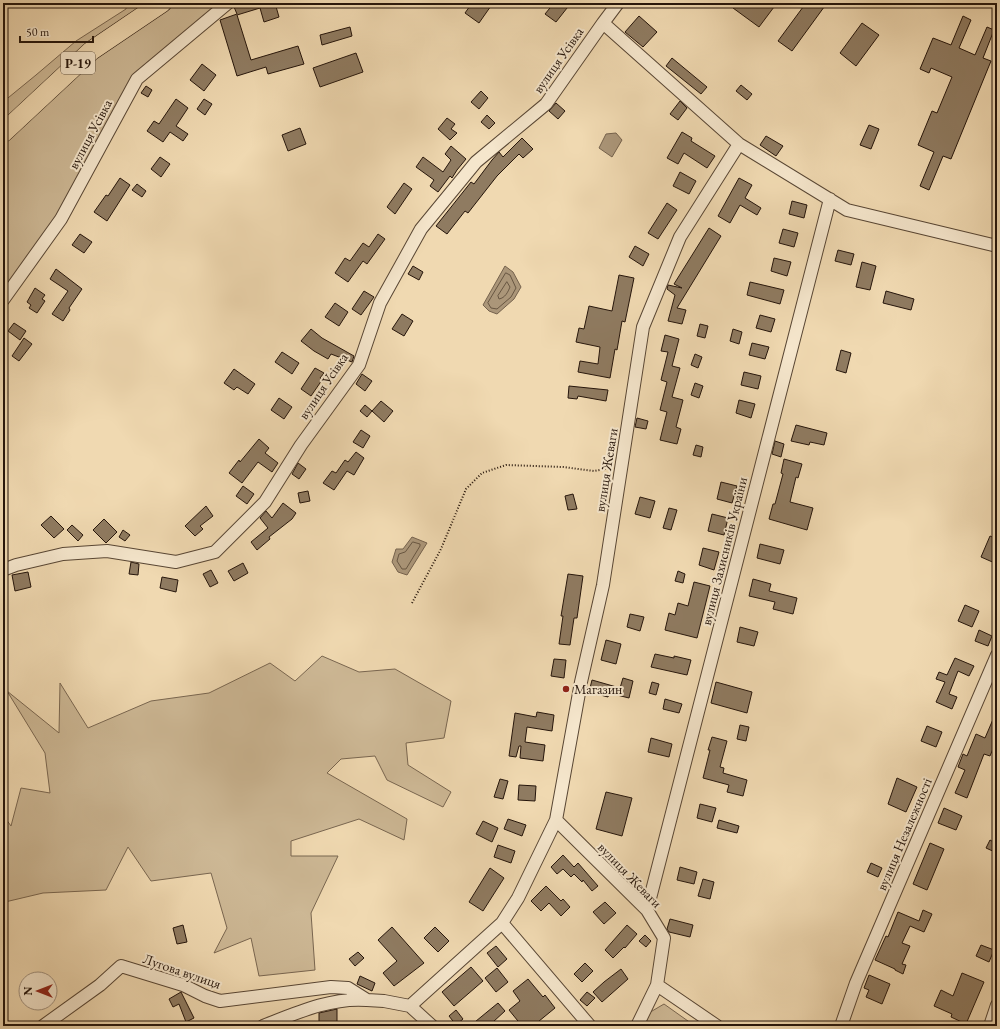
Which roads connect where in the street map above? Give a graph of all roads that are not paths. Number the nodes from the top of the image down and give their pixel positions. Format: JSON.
{"nodes":[{"id":1,"x":162,"y":3,"type":"edge"},
{"id":2,"x":228,"y":3,"type":"edge"},
{"id":3,"x":618,"y":3,"type":"edge"},
{"id":4,"x":603,"y":23,"type":"junction"},
{"id":5,"x":3,"y":133,"type":"edge"},
{"id":6,"x":739,"y":144,"type":"junction"},
{"id":7,"x":830,"y":199,"type":"junction"},
{"id":8,"x":997,"y":246,"type":"edge"},
{"id":9,"x":3,"y":300,"type":"edge"},
{"id":10,"x":3,"y":570,"type":"edge"},
{"id":11,"x":997,"y":655,"type":"edge"},
{"id":12,"x":556,"y":820,"type":"junction"},
{"id":13,"x":646,"y":910,"type":"junction"},
{"id":14,"x":502,"y":923,"type":"junction"},
{"id":15,"x":657,"y":985,"type":"junction"},
{"id":16,"x":367,"y":1000,"type":"junction"},
{"id":17,"x":997,"y":1005,"type":"edge"},
{"id":18,"x":410,"y":1006,"type":"junction"},
{"id":19,"x":43,"y":1026,"type":"edge"},
{"id":20,"x":263,"y":1026,"type":"edge"},
{"id":21,"x":432,"y":1026,"type":"edge"},
{"id":22,"x":590,"y":1026,"type":"edge"},
{"id":23,"x":637,"y":1026,"type":"edge"},
{"id":24,"x":717,"y":1026,"type":"edge"},
{"id":25,"x":842,"y":1026,"type":"edge"},
{"id":26,"x":990,"y":1026,"type":"edge"}],
"edges":[{"from":1,"to":5,"type":"main road","number":"Р-19"},
{"from":2,"to":9,"type":"street","name":"вулиця Усівка"},
{"from":3,"to":4,"type":"street","name":"вулиця Усівка"},
{"from":4,"to":6,"type":"street"},
{"from":4,"to":10,"type":"street","name":"вулиця Усівка"},
{"from":6,"to":7,"type":"street"},
{"from":6,"to":12,"type":"street","name":"вулиця Жеваги"},
{"from":7,"to":8,"type":"street"},
{"from":7,"to":13,"type":"street","name":"вулиця Захисників України"},
{"from":11,"to":25,"type":"street","name":"вулиця Незалежності"},
{"from":12,"to":13,"type":"street","name":"вулиця Жеваги"},
{"from":12,"to":14,"type":"street","name":"вулиця Жеваги"},
{"from":13,"to":15,"type":"street","name":"вулиця Жеваги"},
{"from":14,"to":18,"type":"street","name":"вулиця Жеваги"},
{"from":14,"to":22,"type":"street"},
{"from":15,"to":23,"type":"street","name":"вулиця Жеваги"},
{"from":15,"to":24,"type":"street"},
{"from":16,"to":18,"type":"street","name":"Лугова вулиця"},
{"from":16,"to":19,"type":"street","name":"Лугова вулиця"},
{"from":16,"to":20,"type":"street","name":"Лугова вулиця"},
{"from":17,"to":26,"type":"street"},
{"from":18,"to":21,"type":"street"}]}
